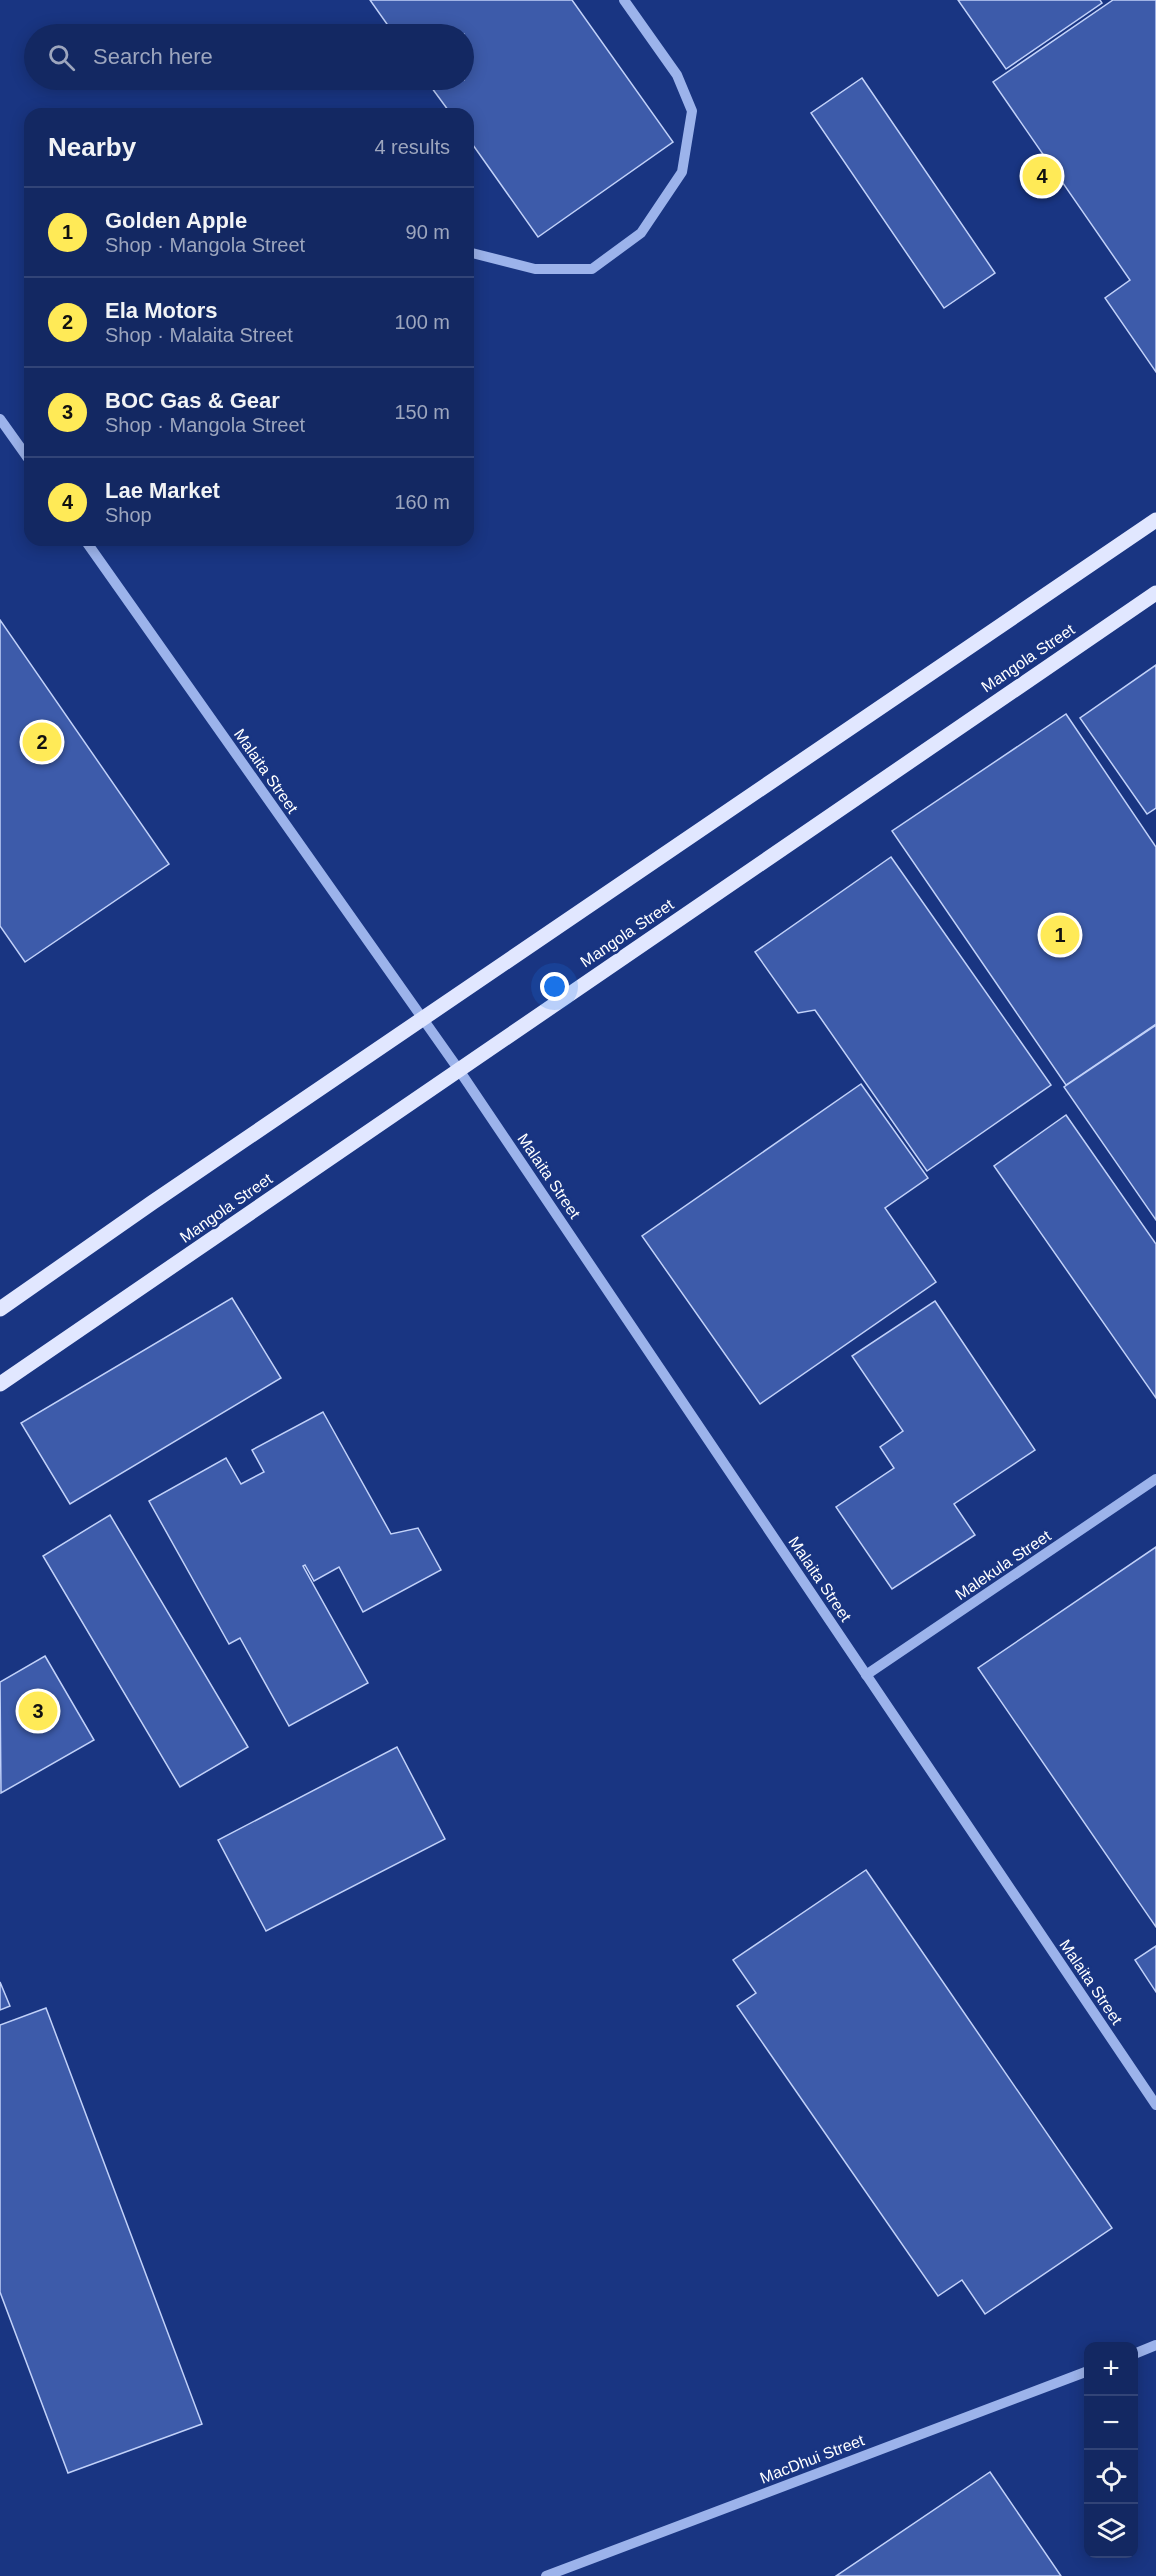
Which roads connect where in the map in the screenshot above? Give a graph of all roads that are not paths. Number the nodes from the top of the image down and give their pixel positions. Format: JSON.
{"nodes":[{"id":1,"x":624,"y":0,"type":"edge"},
{"id":2,"x":474,"y":254,"type":"edge"},
{"id":3,"x":0,"y":419,"type":"edge"},
{"id":4,"x":24,"y":453,"type":"edge"},
{"id":5,"x":1156,"y":520,"type":"edge"},
{"id":6,"x":89,"y":546,"type":"edge"},
{"id":7,"x":1156,"y":593,"type":"edge"},
{"id":8,"x":422,"y":1020,"type":"junction"},
{"id":9,"x":459,"y":1070,"type":"junction"},
{"id":10,"x":0,"y":1309,"type":"edge"},
{"id":11,"x":0,"y":1384,"type":"edge"},
{"id":12,"x":1156,"y":1479,"type":"edge"},
{"id":13,"x":866,"y":1675,"type":"junction"},
{"id":14,"x":1156,"y":2105,"type":"edge"},
{"id":15,"x":1156,"y":2345,"type":"edge"},
{"id":16,"x":1138,"y":2352,"type":"edge"},
{"id":17,"x":1084,"y":2373,"type":"edge"},
{"id":18,"x":546,"y":2576,"type":"edge"}],
"edges":[{"from":1,"to":2,"type":"street"},
{"from":3,"to":4,"type":"street"},
{"from":5,"to":8,"type":"main road"},
{"from":6,"to":8,"type":"street","name":"Malaita Street"},
{"from":7,"to":9,"type":"main road","name":"Mangola Street"},
{"from":8,"to":9,"type":"street","name":"Malaita Street"},
{"from":8,"to":10,"type":"main road"},
{"from":9,"to":11,"type":"main road","name":"Mangola Street"},
{"from":9,"to":13,"type":"street","name":"Malaita Street"},
{"from":12,"to":13,"type":"street","name":"Malekula Street"},
{"from":13,"to":14,"type":"street","name":"Malaita Street"},
{"from":15,"to":16,"type":"street"},
{"from":17,"to":18,"type":"street","name":"MacDhui Street"}]}
